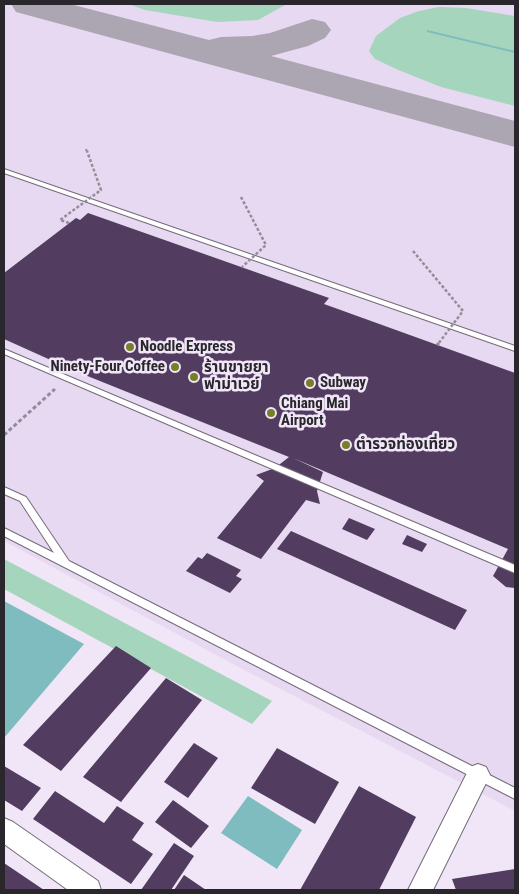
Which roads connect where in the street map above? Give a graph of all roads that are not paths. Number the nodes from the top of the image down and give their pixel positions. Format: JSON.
{"nodes":[{"id":1,"x":4,"y":171,"type":"edge"},
{"id":2,"x":515,"y":349,"type":"edge"},
{"id":3,"x":4,"y":351,"type":"edge"},
{"id":4,"x":4,"y":490,"type":"edge"},
{"id":5,"x":4,"y":532,"type":"edge"},
{"id":6,"x":67,"y":564,"type":"junction"},
{"id":7,"x":515,"y":569,"type":"edge"},
{"id":8,"x":478,"y":776,"type":"junction"},
{"id":9,"x":515,"y":794,"type":"edge"},
{"id":10,"x":4,"y":830,"type":"edge"},
{"id":11,"x":89,"y":890,"type":"edge"},
{"id":12,"x":420,"y":890,"type":"edge"}],
"edges":[{"from":1,"to":2,"type":"lane"},
{"from":3,"to":7,"type":"lane"},
{"from":4,"to":6,"type":"lane"},
{"from":5,"to":6,"type":"lane"},
{"from":6,"to":8,"type":"lane"},
{"from":8,"to":9,"type":"lane"},
{"from":8,"to":12,"type":"street"},
{"from":10,"to":11,"type":"street"}]}
